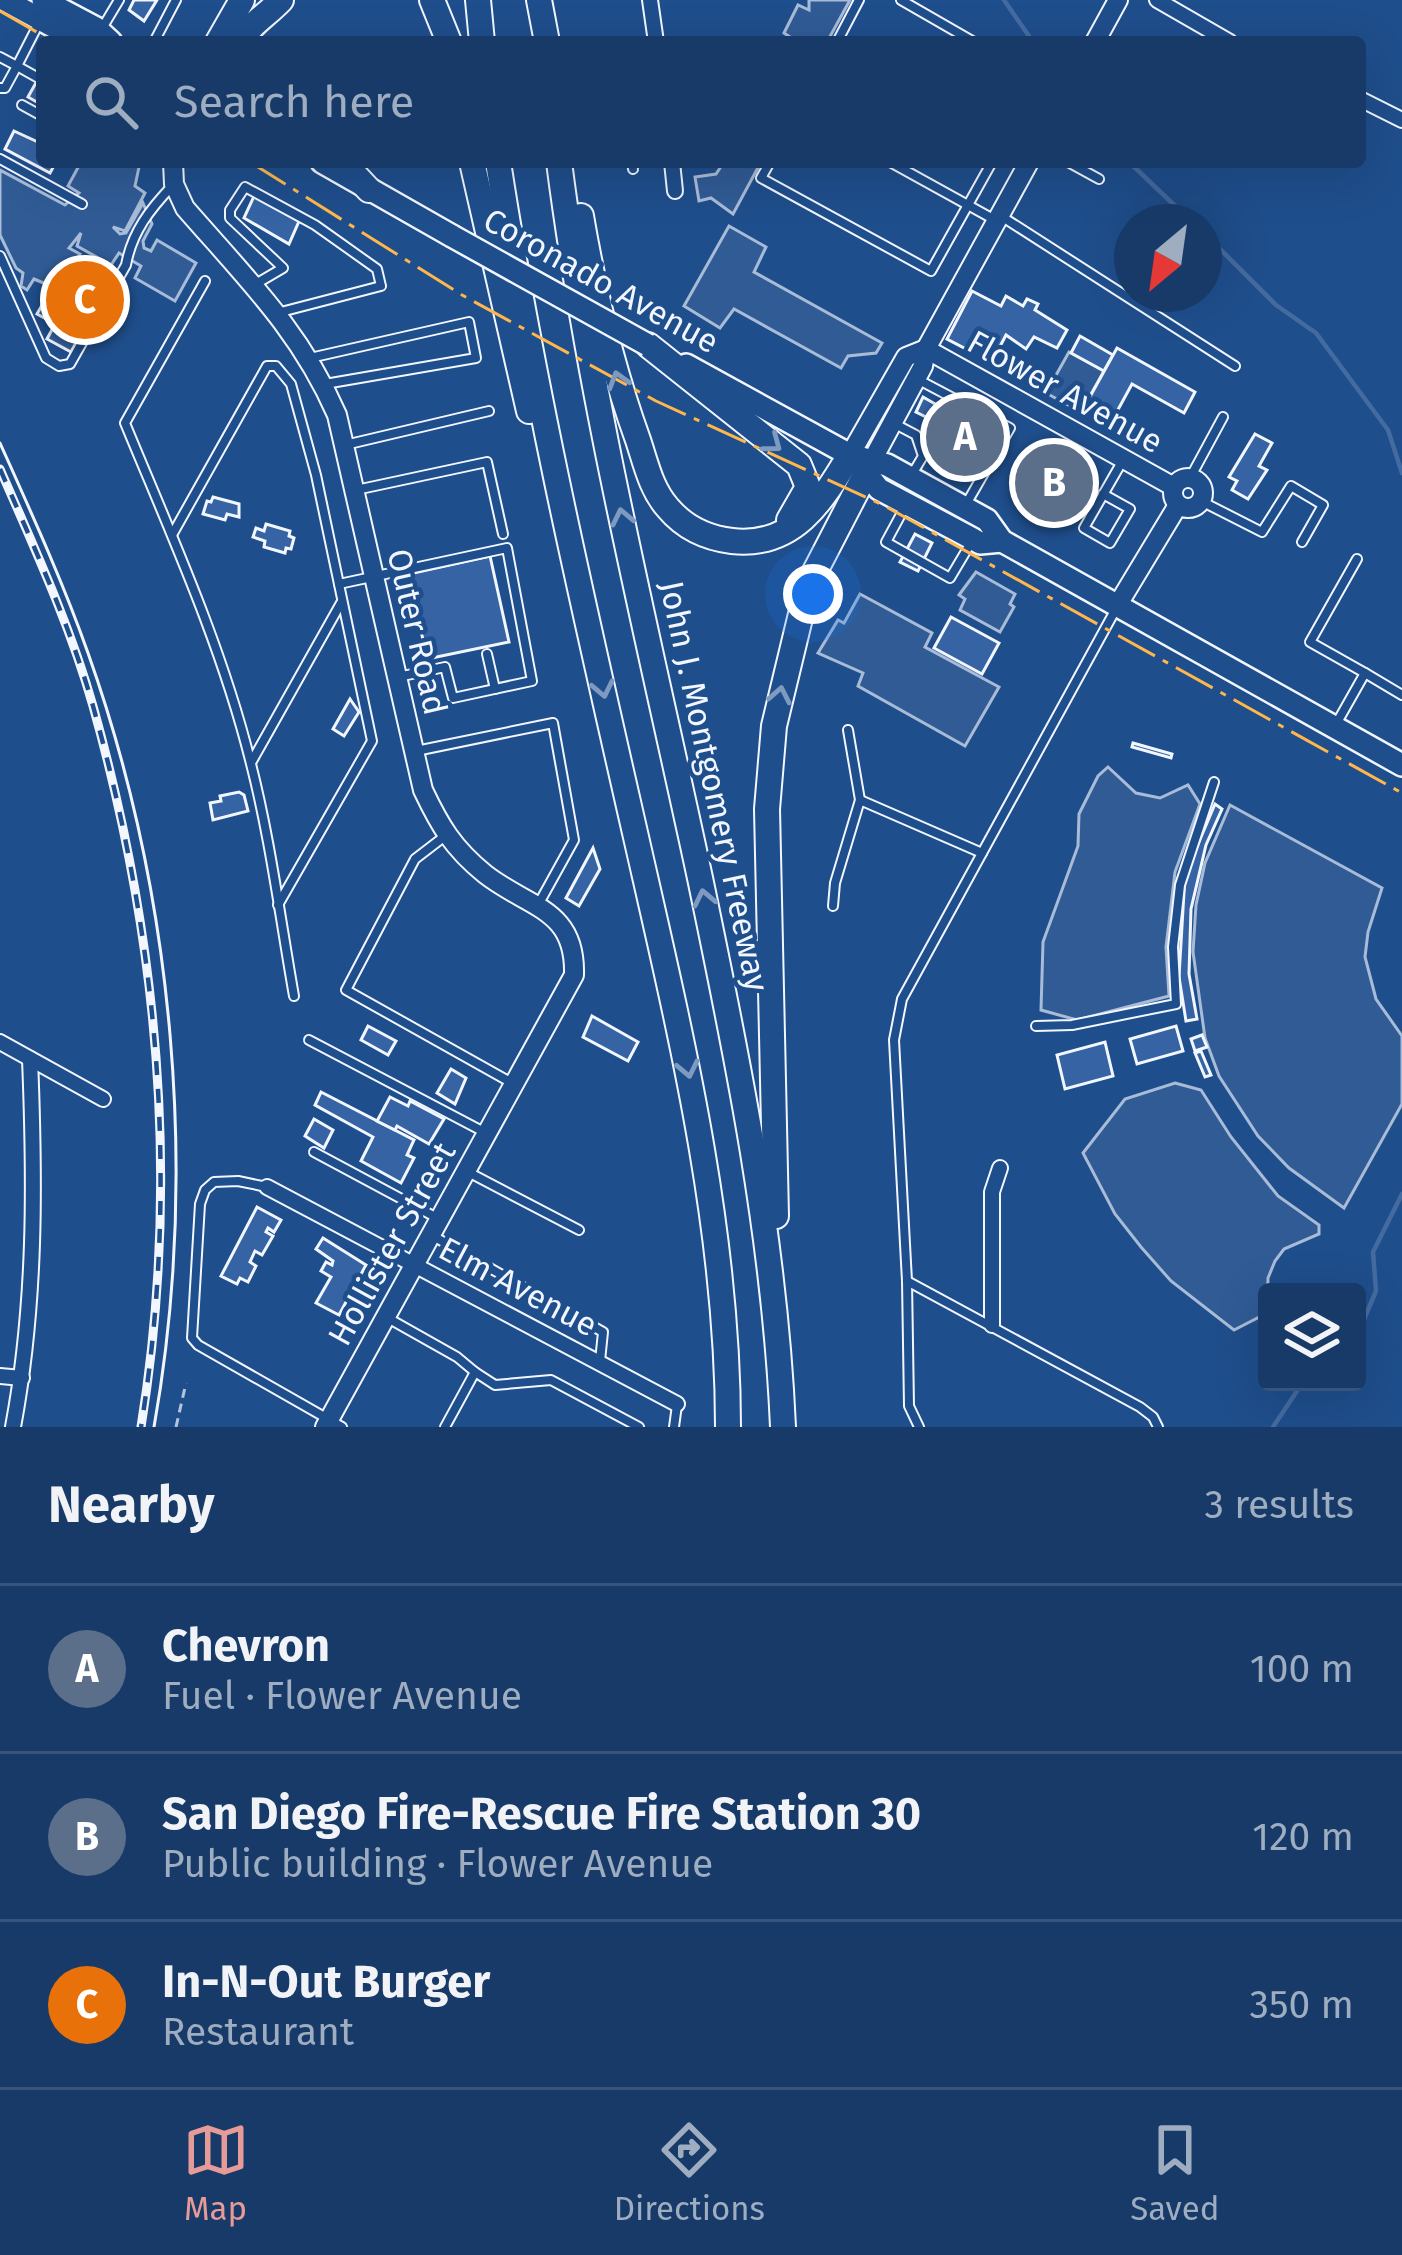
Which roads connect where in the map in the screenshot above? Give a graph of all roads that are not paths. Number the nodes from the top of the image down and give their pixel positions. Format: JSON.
{"nodes":[{"id":1,"x":5,"y":0,"type":"edge"},
{"id":2,"x":24,"y":0,"type":"edge"},
{"id":3,"x":119,"y":0,"type":"edge"},
{"id":4,"x":176,"y":0,"type":"edge"},
{"id":5,"x":242,"y":0,"type":"edge"},
{"id":6,"x":432,"y":0,"type":"edge"},
{"id":7,"x":478,"y":0,"type":"edge"},
{"id":8,"x":538,"y":0,"type":"edge"},
{"id":9,"x":650,"y":0,"type":"edge"},
{"id":10,"x":859,"y":0,"type":"edge"},
{"id":11,"x":901,"y":0,"type":"edge"},
{"id":12,"x":1118,"y":0,"type":"edge"},
{"id":13,"x":1157,"y":0,"type":"edge"},
{"id":14,"x":53,"y":7,"type":"edge"},
{"id":15,"x":275,"y":8,"type":"edge"},
{"id":16,"x":94,"y":36,"type":"edge"},
{"id":17,"x":100,"y":36,"type":"edge"},
{"id":18,"x":157,"y":36,"type":"edge"},
{"id":19,"x":221,"y":36,"type":"edge"},
{"id":20,"x":243,"y":36,"type":"edge"},
{"id":21,"x":259,"y":36,"type":"edge"},
{"id":22,"x":446,"y":36,"type":"edge"},
{"id":23,"x":481,"y":36,"type":"edge"},
{"id":24,"x":544,"y":36,"type":"edge"},
{"id":25,"x":655,"y":36,"type":"edge"},
{"id":26,"x":840,"y":36,"type":"edge"},
{"id":27,"x":964,"y":36,"type":"edge"},
{"id":28,"x":1098,"y":36,"type":"edge"},
{"id":29,"x":1220,"y":36,"type":"edge"},
{"id":30,"x":0,"y":57,"type":"edge"},
{"id":31,"x":17,"y":66,"type":"junction"},
{"id":32,"x":36,"y":77,"type":"edge"},
{"id":33,"x":0,"y":88,"type":"edge"},
{"id":34,"x":1366,"y":102,"type":"edge"},
{"id":35,"x":22,"y":105,"type":"dead end"},
{"id":36,"x":36,"y":113,"type":"edge"},
{"id":37,"x":1402,"y":120,"type":"edge"},
{"id":38,"x":0,"y":159,"type":"edge"},
{"id":39,"x":173,"y":168,"type":"edge"},
{"id":40,"x":332,"y":168,"type":"edge"},
{"id":41,"x":349,"y":168,"type":"edge"},
{"id":42,"x":473,"y":168,"type":"edge"},
{"id":43,"x":499,"y":168,"type":"edge"},
{"id":44,"x":560,"y":168,"type":"edge"},
{"id":45,"x":573,"y":168,"type":"edge"},
{"id":46,"x":672,"y":168,"type":"edge"},
{"id":47,"x":766,"y":168,"type":"edge"},
{"id":48,"x":901,"y":168,"type":"edge"},
{"id":49,"x":989,"y":168,"type":"edge"},
{"id":50,"x":1026,"y":168,"type":"edge"},
{"id":51,"x":1079,"y":168,"type":"edge"},
{"id":52,"x":1099,"y":179,"type":"dead end"},
{"id":53,"x":174,"y":184,"type":"junction"},
{"id":54,"x":370,"y":190,"type":"junction"},
{"id":55,"x":674,"y":191,"type":"dead end"},
{"id":56,"x":82,"y":203,"type":"dead end"},
{"id":57,"x":969,"y":206,"type":"junction"},
{"id":58,"x":998,"y":218,"type":"junction"},
{"id":59,"x":0,"y":256,"type":"edge"},
{"id":60,"x":206,"y":281,"type":"dead end"},
{"id":61,"x":253,"y":286,"type":"junction"},
{"id":62,"x":277,"y":314,"type":"junction"},
{"id":63,"x":648,"y":345,"type":"junction"},
{"id":64,"x":926,"y":349,"type":"junction"},
{"id":65,"x":310,"y":358,"type":"junction"},
{"id":66,"x":1235,"y":365,"type":"dead end"},
{"id":67,"x":916,"y":379,"type":"junction"},
{"id":68,"x":324,"y":385,"type":"junction"},
{"id":69,"x":489,"y":411,"type":"dead end"},
{"id":70,"x":1223,"y":417,"type":"dead end"},
{"id":71,"x":893,"y":422,"type":"junction"},
{"id":72,"x":344,"y":446,"type":"junction"},
{"id":73,"x":1124,"y":459,"type":"junction"},
{"id":74,"x":863,"y":463,"type":"junction"},
{"id":75,"x":910,"y":478,"type":"junction"},
{"id":76,"x":1181,"y":490,"type":"junction"},
{"id":77,"x":354,"y":491,"type":"junction"},
{"id":78,"x":1103,"y":494,"type":"junction"},
{"id":79,"x":1202,"y":501,"type":"joint"},
{"id":80,"x":907,"y":503,"type":"junction"},
{"id":81,"x":964,"y":507,"type":"junction"},
{"id":82,"x":782,"y":533,"type":"junction"},
{"id":83,"x":503,"y":534,"type":"dead end"},
{"id":84,"x":172,"y":535,"type":"junction"},
{"id":85,"x":973,"y":539,"type":"junction"},
{"id":86,"x":1002,"y":541,"type":"junction"},
{"id":87,"x":1302,"y":542,"type":"dead end"},
{"id":88,"x":1357,"y":559,"type":"dead end"},
{"id":89,"x":374,"y":579,"type":"junction"},
{"id":90,"x":339,"y":584,"type":"junction"},
{"id":91,"x":341,"y":603,"type":"junction"},
{"id":92,"x":1118,"y":606,"type":"junction"},
{"id":93,"x":586,"y":609,"type":"junction"},
{"id":94,"x":487,"y":654,"type":"dead end"},
{"id":95,"x":1365,"y":673,"type":"junction"},
{"id":96,"x":397,"y":677,"type":"junction"},
{"id":97,"x":495,"y":689,"type":"junction"},
{"id":98,"x":1402,"y":695,"type":"edge"},
{"id":99,"x":1334,"y":727,"type":"junction"},
{"id":100,"x":848,"y":730,"type":"dead end"},
{"id":101,"x":414,"y":752,"type":"junction"},
{"id":102,"x":251,"y":763,"type":"junction"},
{"id":103,"x":1402,"y":765,"type":"edge"},
{"id":104,"x":1214,"y":782,"type":"dead end"},
{"id":105,"x":860,"y":800,"type":"junction"},
{"id":106,"x":445,"y":836,"type":"junction"},
{"id":107,"x":982,"y":853,"type":"junction"},
{"id":108,"x":278,"y":905,"type":"junction"},
{"id":109,"x":537,"y":906,"type":"junction"},
{"id":110,"x":832,"y":906,"type":"dead end"},
{"id":111,"x":294,"y":995,"type":"dead end"},
{"id":112,"x":1036,"y":1026,"type":"dead end"},
{"id":113,"x":309,"y":1040,"type":"dead end"},
{"id":114,"x":0,"y":1042,"type":"edge"},
{"id":115,"x":30,"y":1058,"type":"junction"},
{"id":116,"x":513,"y":1087,"type":"junction"},
{"id":117,"x":103,"y":1099,"type":"dead end"},
{"id":118,"x":487,"y":1134,"type":"junction"},
{"id":119,"x":314,"y":1152,"type":"dead end"},
{"id":120,"x":1000,"y":1168,"type":"dead end"},
{"id":121,"x":434,"y":1169,"type":"dead end"},
{"id":122,"x":467,"y":1171,"type":"junction"},
{"id":123,"x":267,"y":1187,"type":"joint"},
{"id":124,"x":412,"y":1205,"type":"junction"},
{"id":125,"x":435,"y":1228,"type":"junction"},
{"id":126,"x":579,"y":1230,"type":"dead end"},
{"id":127,"x":416,"y":1263,"type":"junction"},
{"id":128,"x":907,"y":1280,"type":"junction"},
{"id":129,"x":386,"y":1317,"type":"junction"},
{"id":130,"x":992,"y":1325,"type":"junction"},
{"id":131,"x":779,"y":1345,"type":"junction"},
{"id":132,"x":600,"y":1363,"type":"junction"},
{"id":133,"x":475,"y":1372,"type":"junction"},
{"id":134,"x":0,"y":1376,"type":"edge"},
{"id":135,"x":22,"y":1378,"type":"junction"},
{"id":136,"x":677,"y":1404,"type":"joint"},
{"id":137,"x":728,"y":1417,"type":"edge"},
{"id":138,"x":332,"y":1424,"type":"edge"},
{"id":139,"x":13,"y":1427,"type":"edge"},
{"id":140,"x":445,"y":1427,"type":"edge"},
{"id":141,"x":639,"y":1427,"type":"edge"},
{"id":142,"x":674,"y":1427,"type":"edge"},
{"id":143,"x":783,"y":1427,"type":"edge"},
{"id":144,"x":919,"y":1427,"type":"edge"},
{"id":145,"x":1158,"y":1427,"type":"edge"}],
"edges":[{"from":1,"to":14,"type":"main road"},
{"from":2,"to":14,"type":"main road"},
{"from":3,"to":17,"type":"lane"},
{"from":4,"to":18,"type":"lane"},
{"from":5,"to":19,"type":"highway"},
{"from":6,"to":22,"type":"highway"},
{"from":7,"to":23,"type":"highway"},
{"from":8,"to":24,"type":"highway"},
{"from":9,"to":25,"type":"street"},
{"from":10,"to":26,"type":"lane"},
{"from":11,"to":27,"type":"lane"},
{"from":12,"to":28,"type":"street"},
{"from":13,"to":29,"type":"street"},
{"from":14,"to":16,"type":"main road"},
{"from":14,"to":31,"type":"lane"},
{"from":15,"to":20,"type":"highway"},
{"from":15,"to":21,"type":"highway"},
{"from":30,"to":31,"type":"lane"},
{"from":31,"to":32,"type":"lane"},
{"from":31,"to":33,"type":"lane"},
{"from":34,"to":37,"type":"street"},
{"from":35,"to":36,"type":"lane"},
{"from":38,"to":56,"type":"lane"},
{"from":39,"to":53,"type":"street"},
{"from":40,"to":54,"type":"main road","name":"Coronado Avenue"},
{"from":41,"to":54,"type":"highway"},
{"from":42,"to":93,"type":"highway"},
{"from":43,"to":93,"type":"highway"},
{"from":131,"to":44,"type":"highway","name":"John J. Montgomery Freeway","one_way":true},
{"from":82,"to":45,"type":"highway","one_way":true},
{"from":46,"to":55,"type":"street"},
{"from":47,"to":57,"type":"lane"},
{"from":48,"to":57,"type":"lane"},
{"from":49,"to":57,"type":"lane"},
{"from":50,"to":58,"type":"street"},
{"from":51,"to":52,"type":"lane"},
{"from":53,"to":59,"type":"lane"},
{"from":53,"to":61,"type":"street","name":"Outer Road"},
{"from":54,"to":63,"type":"main road","name":"Coronado Avenue","bridge":true},
{"from":57,"to":58,"type":"lane"},
{"from":58,"to":64,"type":"street"},
{"from":58,"to":66,"type":"lane"},
{"from":60,"to":84,"type":"lane"},
{"from":61,"to":62,"type":"street","name":"Outer Road"},
{"from":61,"to":62,"type":"lane"},
{"from":62,"to":65,"type":"street","name":"Outer Road"},
{"from":63,"to":74,"type":"main road","name":"Coronado Avenue"},
{"from":63,"to":82,"type":"highway","one_way":true},
{"from":64,"to":67,"type":"street"},
{"from":64,"to":73,"type":"street","name":"Flower Avenue"},
{"from":64,"to":74,"type":"street"},
{"from":65,"to":68,"type":"street","name":"Outer Road"},
{"from":65,"to":68,"type":"lane"},
{"from":67,"to":71,"type":"street"},
{"from":67,"to":81,"type":"lane"},
{"from":68,"to":72,"type":"street","name":"Outer Road"},
{"from":69,"to":72,"type":"lane"},
{"from":70,"to":76,"type":"lane"},
{"from":71,"to":74,"type":"street"},
{"from":71,"to":75,"type":"lane"},
{"from":72,"to":77,"type":"street","name":"Outer Road"},
{"from":73,"to":76,"type":"street","name":"Flower Avenue"},
{"from":73,"to":78,"type":"lane"},
{"from":74,"to":75,"type":"main road","name":"Coronado Avenue"},
{"from":74,"to":80,"type":"main road","name":"Coronado Avenue"},
{"from":74,"to":82,"type":"highway"},
{"from":131,"to":74,"type":"highway","one_way":true},
{"from":75,"to":81,"type":"main road","name":"Coronado Avenue"},
{"from":76,"to":79,"type":"street"},
{"from":76,"to":92,"type":"street"},
{"from":77,"to":83,"type":"lane"},
{"from":77,"to":89,"type":"street","name":"Outer Road"},
{"from":78,"to":78,"type":"lane"},
{"from":79,"to":87,"type":"lane"},
{"from":80,"to":85,"type":"main road","name":"Coronado Avenue"},
{"from":80,"to":85,"type":"lane"},
{"from":81,"to":86,"type":"main road","name":"Coronado Avenue"},
{"from":84,"to":90,"type":"lane"},
{"from":84,"to":102,"type":"lane"},
{"from":85,"to":86,"type":"main road","name":"Coronado Avenue"},
{"from":86,"to":92,"type":"main road","name":"Coronado Avenue"},
{"from":88,"to":95,"type":"lane"},
{"from":89,"to":90,"type":"lane"},
{"from":89,"to":96,"type":"street","name":"Outer Road"},
{"from":89,"to":97,"type":"lane"},
{"from":90,"to":91,"type":"lane"},
{"from":91,"to":102,"type":"lane"},
{"from":91,"to":108,"type":"lane"},
{"from":92,"to":99,"type":"main road","name":"Coronado Avenue"},
{"from":92,"to":107,"type":"lane"},
{"from":93,"to":137,"type":"highway","one_way":true},
{"from":94,"to":97,"type":"lane"},
{"from":95,"to":98,"type":"lane"},
{"from":95,"to":99,"type":"lane"},
{"from":96,"to":97,"type":"lane"},
{"from":96,"to":101,"type":"street","name":"Outer Road"},
{"from":99,"to":103,"type":"main road","name":"Coronado Avenue"},
{"from":100,"to":105,"type":"lane"},
{"from":101,"to":106,"type":"street","name":"Outer Road"},
{"from":101,"to":109,"type":"lane"},
{"from":102,"to":108,"type":"lane"},
{"from":104,"to":112,"type":"lane"},
{"from":105,"to":107,"type":"lane"},
{"from":105,"to":110,"type":"lane"},
{"from":106,"to":109,"type":"street","name":"Outer Road"},
{"from":106,"to":116,"type":"lane"},
{"from":107,"to":128,"type":"lane"},
{"from":108,"to":111,"type":"lane"},
{"from":109,"to":116,"type":"street","name":"Outer Road"},
{"from":113,"to":118,"type":"lane"},
{"from":114,"to":115,"type":"street"},
{"from":115,"to":117,"type":"street"},
{"from":115,"to":135,"type":"street"},
{"from":116,"to":118,"type":"street","name":"Hollister Street"},
{"from":118,"to":122,"type":"street","name":"Hollister Street"},
{"from":119,"to":124,"type":"lane"},
{"from":120,"to":130,"type":"street"},
{"from":121,"to":124,"type":"lane"},
{"from":122,"to":125,"type":"street","name":"Hollister Street"},
{"from":122,"to":126,"type":"lane"},
{"from":123,"to":127,"type":"street","name":"Elm Avenue"},
{"from":123,"to":138,"type":"lane"},
{"from":124,"to":125,"type":"lane"},
{"from":125,"to":127,"type":"street","name":"Hollister Street"},
{"from":125,"to":132,"type":"lane"},
{"from":127,"to":129,"type":"street","name":"Hollister Street"},
{"from":127,"to":132,"type":"street","name":"Elm Avenue"},
{"from":128,"to":130,"type":"lane"},
{"from":128,"to":144,"type":"lane"},
{"from":129,"to":133,"type":"lane"},
{"from":129,"to":138,"type":"street","name":"Hollister Street"},
{"from":130,"to":145,"type":"lane"},
{"from":131,"to":143,"type":"highway","name":"John J. Montgomery Freeway"},
{"from":132,"to":136,"type":"street","name":"Elm Avenue"},
{"from":133,"to":140,"type":"lane"},
{"from":133,"to":141,"type":"lane"},
{"from":134,"to":135,"type":"street"},
{"from":135,"to":139,"type":"street"},
{"from":136,"to":142,"type":"lane"}]}
